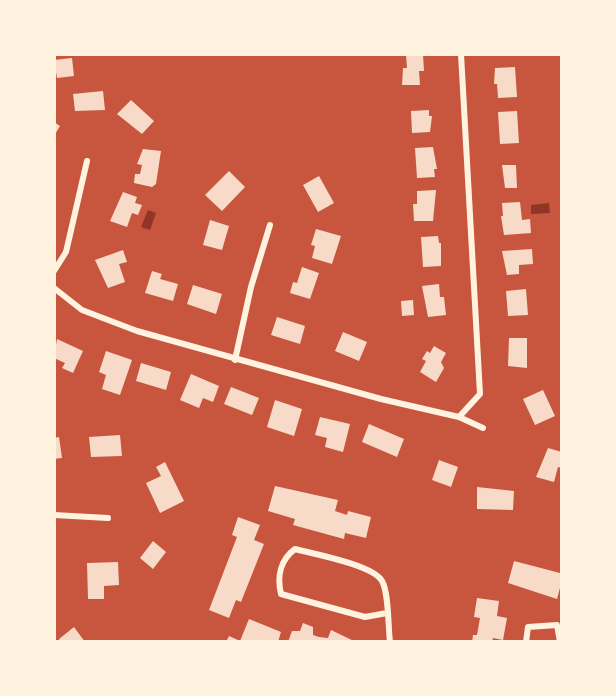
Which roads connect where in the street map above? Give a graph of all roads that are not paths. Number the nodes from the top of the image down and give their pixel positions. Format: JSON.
{"nodes":[{"id":1,"x":461,"y":54,"type":"edge"},
{"id":2,"x":87,"y":160,"type":"dead end"},
{"id":3,"x":270,"y":225,"type":"dead end"},
{"id":4,"x":54,"y":271,"type":"edge"},
{"id":5,"x":54,"y":288,"type":"edge"},
{"id":6,"x":235,"y":360,"type":"junction"},
{"id":7,"x":459,"y":417,"type":"junction"},
{"id":8,"x":483,"y":428,"type":"dead end"},
{"id":9,"x":54,"y":515,"type":"edge"},
{"id":10,"x":108,"y":518,"type":"dead end"},
{"id":11,"x":387,"y":613,"type":"junction"},
{"id":12,"x":390,"y":642,"type":"edge"},
{"id":13,"x":526,"y":642,"type":"edge"},
{"id":14,"x":560,"y":642,"type":"edge"}],
"edges":[{"from":1,"to":7,"type":"street"},
{"from":2,"to":4,"type":"street"},
{"from":3,"to":6,"type":"street"},
{"from":5,"to":6,"type":"street"},
{"from":6,"to":7,"type":"street"},
{"from":7,"to":8,"type":"street"},
{"from":9,"to":10,"type":"street"},
{"from":11,"to":11,"type":"street"},
{"from":11,"to":12,"type":"street"},
{"from":13,"to":14,"type":"street"}]}
